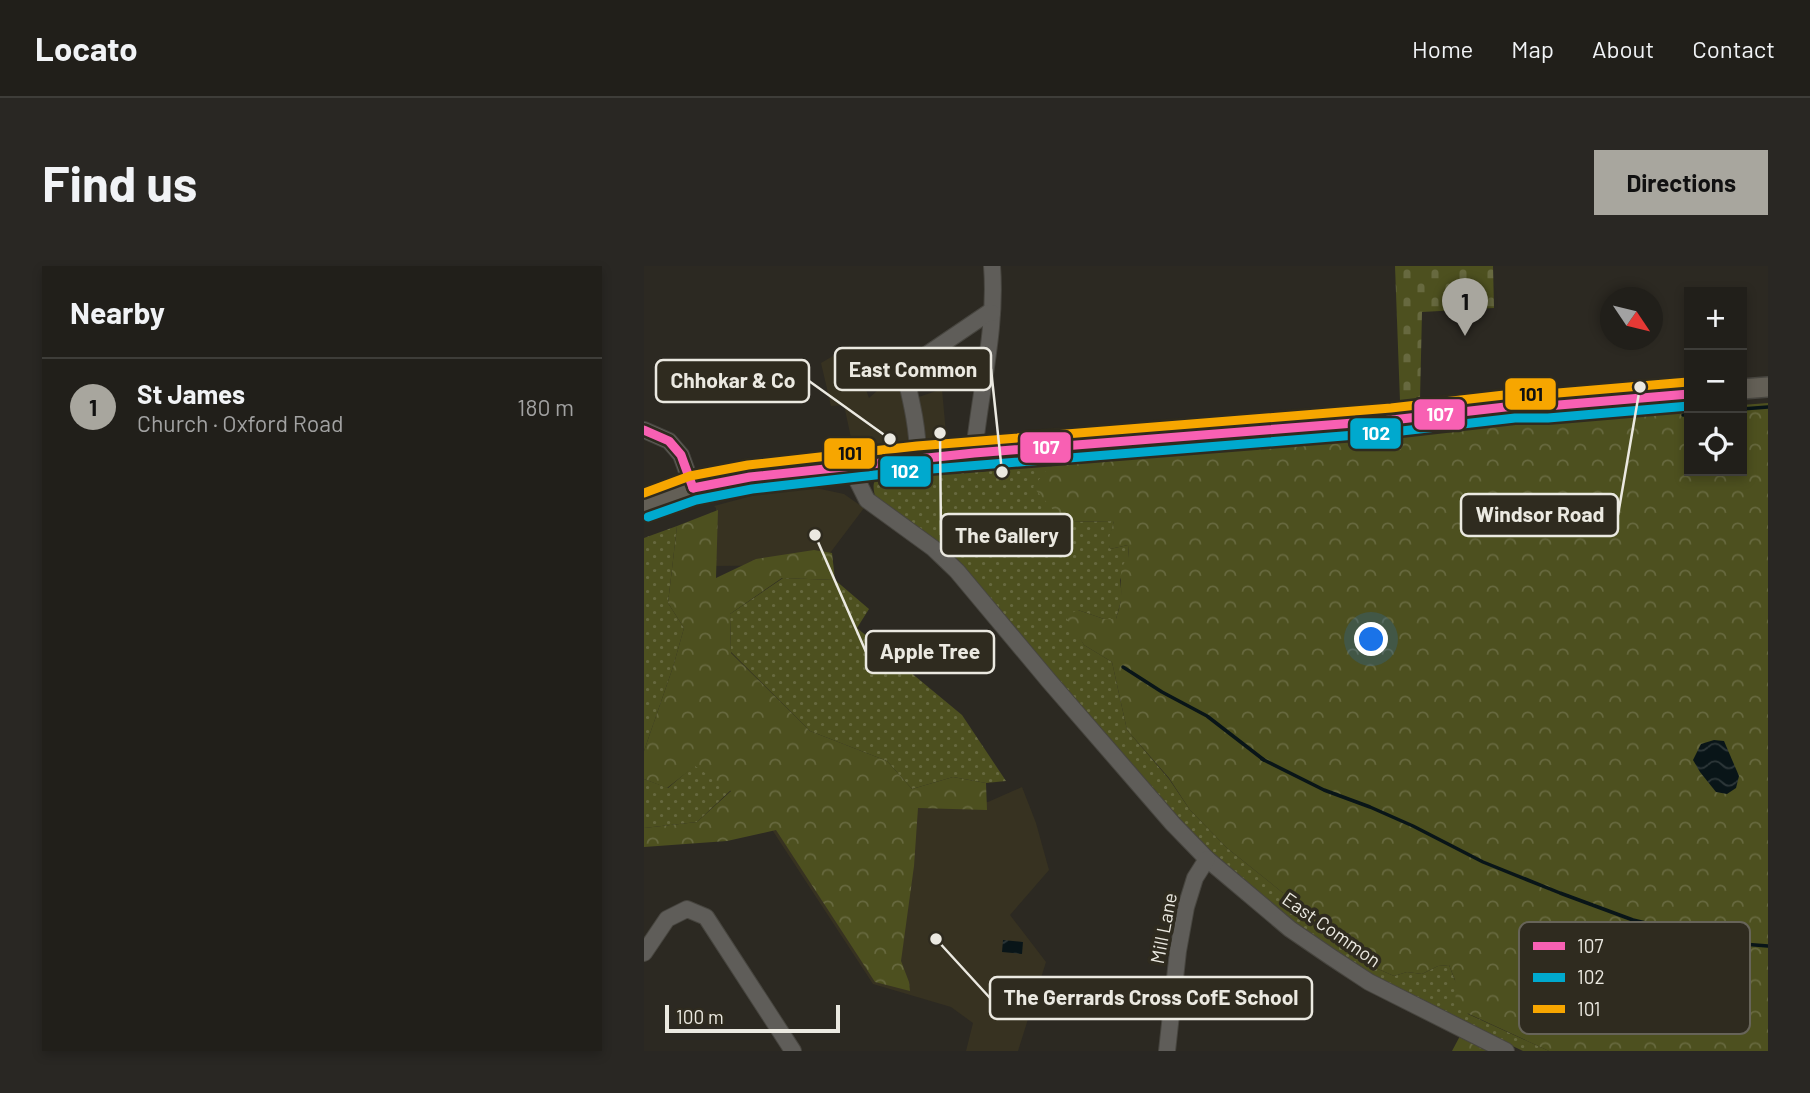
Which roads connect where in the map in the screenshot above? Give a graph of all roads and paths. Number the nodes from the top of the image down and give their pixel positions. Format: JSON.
{"nodes":[{"id":1,"x":992,"y":266,"type":"edge"},
{"id":2,"x":992,"y":313,"type":"junction"},
{"id":3,"x":904,"y":370,"type":"junction"},
{"id":4,"x":887,"y":380,"type":"dead end"},
{"id":5,"x":1768,"y":387,"type":"edge"},
{"id":6,"x":1747,"y":389,"type":"edge"},
{"id":7,"x":1684,"y":394,"type":"edge"},
{"id":8,"x":644,"y":430,"type":"edge"},
{"id":9,"x":974,"y":453,"type":"junction"},
{"id":10,"x":918,"y":458,"type":"junction"},
{"id":11,"x":856,"y":465,"type":"junction"},
{"id":12,"x":693,"y":488,"type":"junction"},
{"id":13,"x":644,"y":506,"type":"edge"},
{"id":14,"x":1207,"y":859,"type":"junction"},
{"id":15,"x":644,"y":953,"type":"edge"},
{"id":16,"x":793,"y":1051,"type":"edge"},
{"id":17,"x":1167,"y":1051,"type":"edge"},
{"id":18,"x":1506,"y":1051,"type":"edge"}],
"edges":[{"from":1,"to":2,"type":"street"},
{"from":2,"to":3,"type":"street"},
{"from":2,"to":9,"type":"street"},
{"from":3,"to":4,"type":"street"},
{"from":3,"to":10,"type":"street"},
{"from":5,"to":6,"type":"main road"},
{"from":7,"to":9,"type":"main road"},
{"from":8,"to":12,"type":"street"},
{"from":9,"to":10,"type":"main road"},
{"from":10,"to":11,"type":"main road"},
{"from":11,"to":12,"type":"main road"},
{"from":11,"to":14,"type":"street","name":"East Common"},
{"from":12,"to":13,"type":"main road"},
{"from":14,"to":17,"type":"street","name":"Mill Lane"},
{"from":14,"to":18,"type":"street","name":"East Common"},
{"from":15,"to":16,"type":"street"}]}
